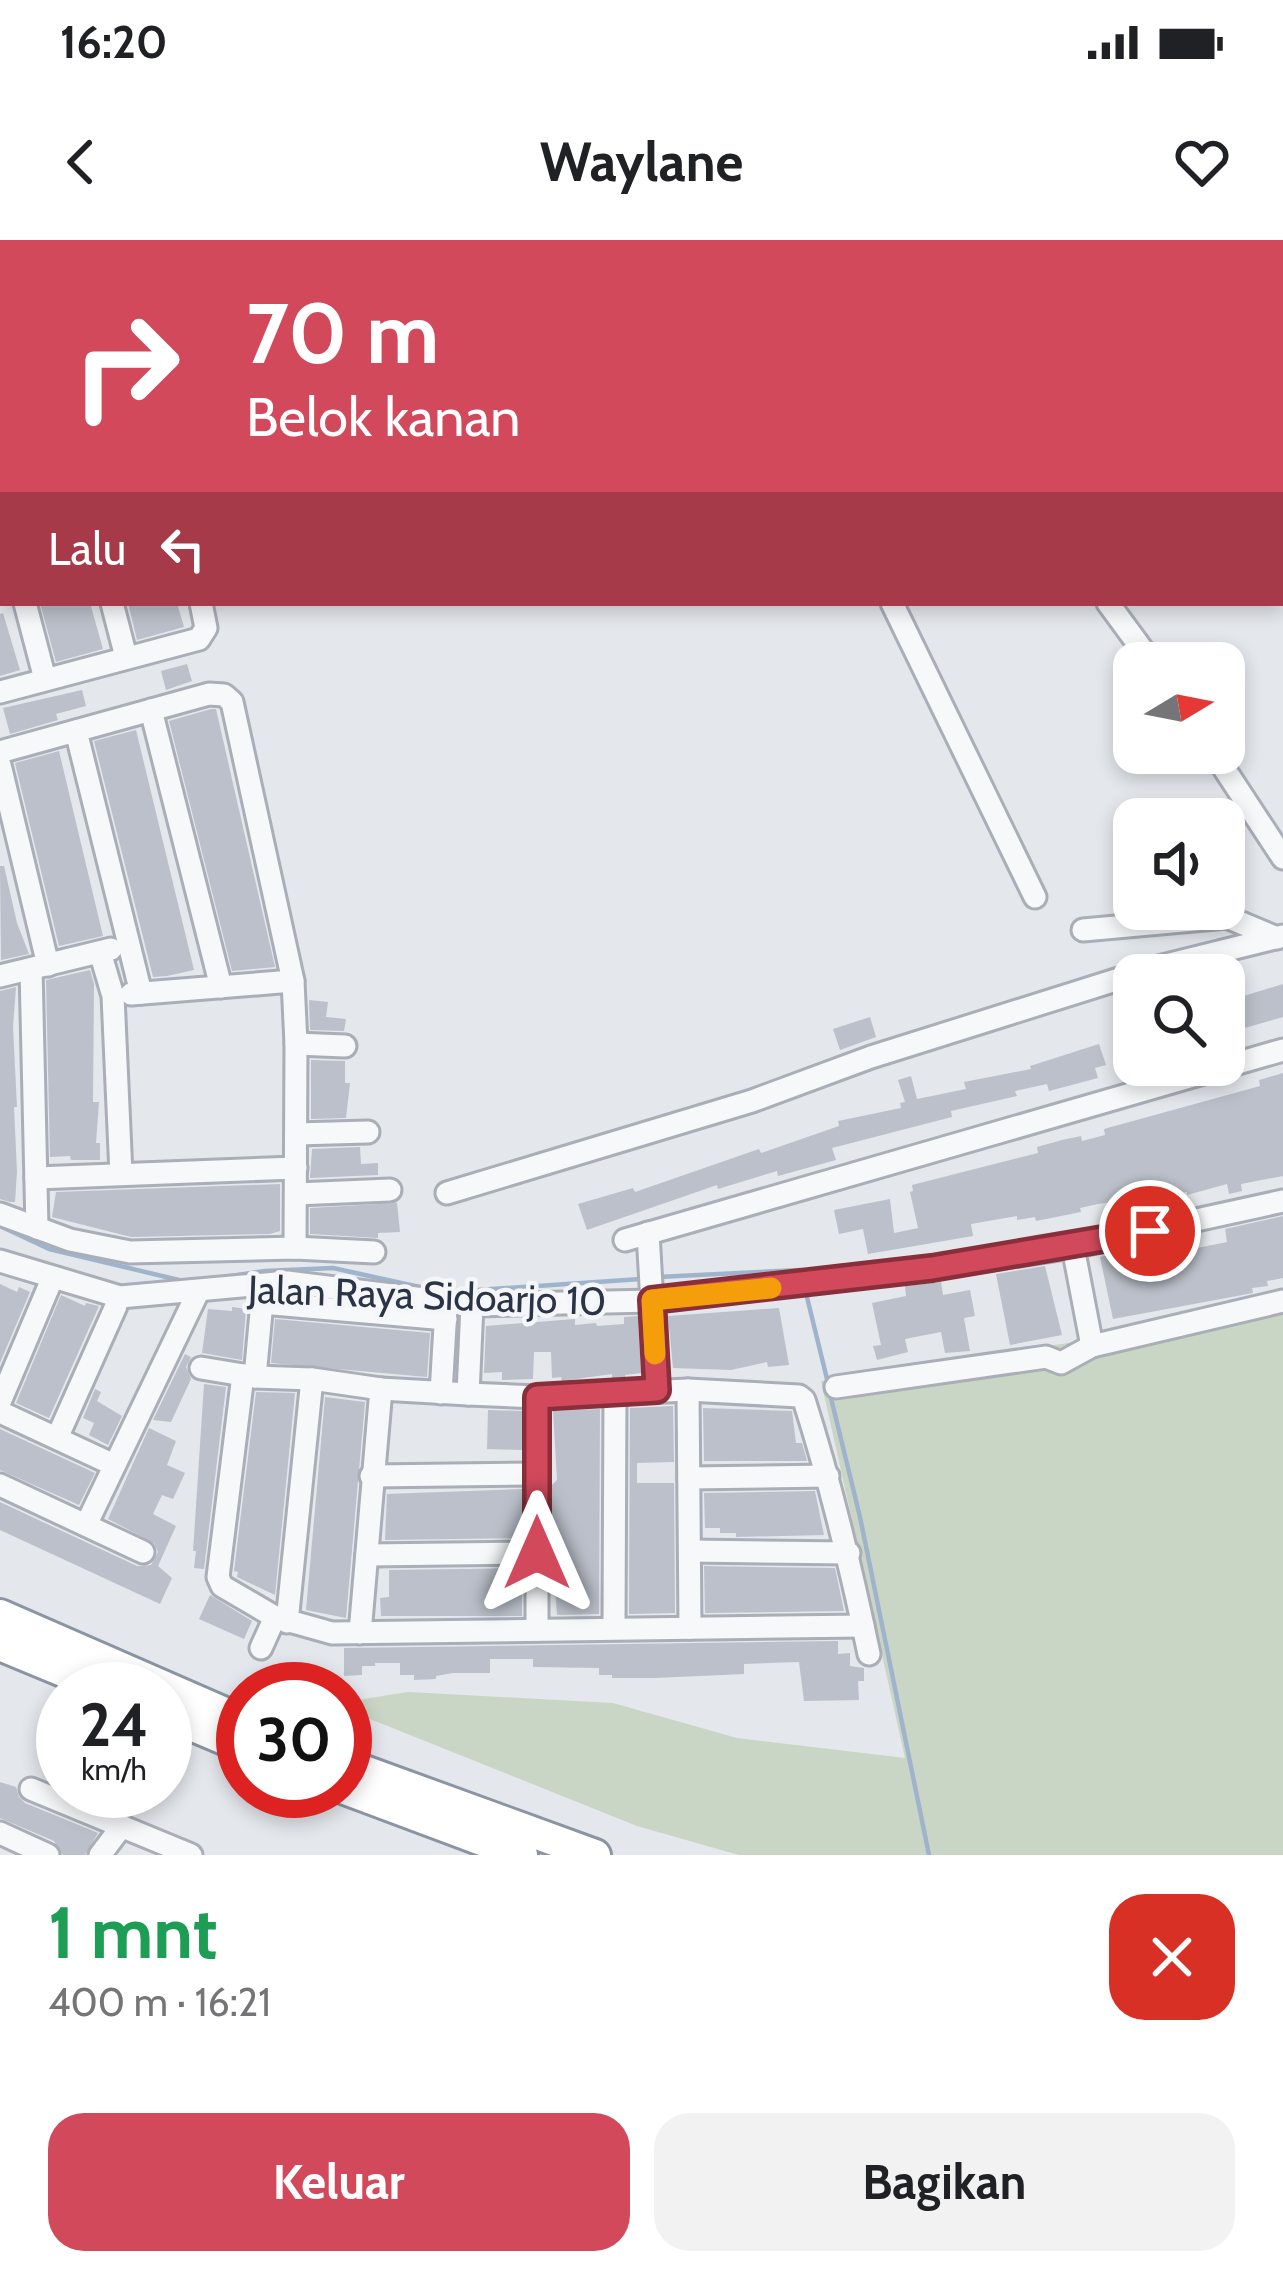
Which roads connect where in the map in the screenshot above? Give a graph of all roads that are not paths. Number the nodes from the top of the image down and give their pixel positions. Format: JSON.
{"nodes":[{"id":1,"x":26,"y":606,"type":"edge"},
{"id":2,"x":113,"y":606,"type":"edge"},
{"id":3,"x":202,"y":606,"type":"edge"},
{"id":4,"x":893,"y":606,"type":"edge"},
{"id":5,"x":1110,"y":606,"type":"edge"},
{"id":6,"x":1137,"y":642,"type":"edge"},
{"id":7,"x":126,"y":657,"type":"junction"},
{"id":8,"x":45,"y":680,"type":"junction"},
{"id":9,"x":0,"y":692,"type":"edge"},
{"id":10,"x":151,"y":710,"type":"junction"},
{"id":11,"x":76,"y":730,"type":"junction"},
{"id":12,"x":0,"y":752,"type":"edge"},
{"id":13,"x":0,"y":765,"type":"edge"},
{"id":14,"x":1228,"y":774,"type":"edge"},
{"id":15,"x":1283,"y":858,"type":"edge"},
{"id":16,"x":1035,"y":897,"type":"dead end"},
{"id":17,"x":1083,"y":930,"type":"dead end"},
{"id":18,"x":1280,"y":937,"type":"edge"},
{"id":19,"x":129,"y":944,"type":"junction"},
{"id":20,"x":100,"y":952,"type":"junction"},
{"id":21,"x":39,"y":967,"type":"junction"},
{"id":22,"x":0,"y":976,"type":"edge"},
{"id":23,"x":293,"y":981,"type":"junction"},
{"id":24,"x":221,"y":987,"type":"junction"},
{"id":25,"x":141,"y":994,"type":"junction"},
{"id":26,"x":113,"y":996,"type":"junction"},
{"id":27,"x":296,"y":1045,"type":"junction"},
{"id":28,"x":345,"y":1046,"type":"dead end"},
{"id":29,"x":1283,"y":1050,"type":"edge"},
{"id":30,"x":368,"y":1132,"type":"dead end"},
{"id":31,"x":296,"y":1134,"type":"junction"},
{"id":32,"x":296,"y":1168,"type":"junction"},
{"id":33,"x":121,"y":1174,"type":"junction"},
{"id":34,"x":36,"y":1178,"type":"junction"},
{"id":35,"x":390,"y":1190,"type":"dead end"},
{"id":36,"x":447,"y":1193,"type":"dead end"},
{"id":37,"x":296,"y":1194,"type":"junction"},
{"id":38,"x":1283,"y":1202,"type":"edge"},
{"id":39,"x":0,"y":1214,"type":"edge"},
{"id":40,"x":37,"y":1228,"type":"junction"},
{"id":41,"x":648,"y":1233,"type":"junction"},
{"id":42,"x":625,"y":1240,"type":"dead end"},
{"id":43,"x":1073,"y":1247,"type":"junction"},
{"id":44,"x":295,"y":1248,"type":"junction"},
{"id":45,"x":374,"y":1252,"type":"dead end"},
{"id":46,"x":0,"y":1262,"type":"edge"},
{"id":47,"x":0,"y":1273,"type":"edge"},
{"id":48,"x":50,"y":1283,"type":"junction"},
{"id":49,"x":263,"y":1294,"type":"junction"},
{"id":50,"x":652,"y":1300,"type":"junction"},
{"id":51,"x":1283,"y":1301,"type":"edge"},
{"id":52,"x":193,"y":1302,"type":"junction"},
{"id":53,"x":116,"y":1306,"type":"junction"},
{"id":54,"x":446,"y":1311,"type":"junction"},
{"id":55,"x":471,"y":1311,"type":"junction"},
{"id":56,"x":1092,"y":1346,"type":"junction"},
{"id":57,"x":201,"y":1368,"type":"dead end"},
{"id":58,"x":249,"y":1376,"type":"junction"},
{"id":59,"x":312,"y":1379,"type":"junction"},
{"id":60,"x":836,"y":1388,"type":"dead end"},
{"id":61,"x":381,"y":1389,"type":"junction"},
{"id":62,"x":657,"y":1390,"type":"junction"},
{"id":63,"x":688,"y":1390,"type":"junction"},
{"id":64,"x":442,"y":1393,"type":"junction"},
{"id":65,"x":615,"y":1393,"type":"junction"},
{"id":66,"x":468,"y":1394,"type":"junction"},
{"id":67,"x":537,"y":1397,"type":"junction"},
{"id":68,"x":0,"y":1402,"type":"edge"},
{"id":69,"x":0,"y":1412,"type":"edge"},
{"id":70,"x":57,"y":1438,"type":"junction"},
{"id":71,"x":114,"y":1465,"type":"junction"},
{"id":72,"x":537,"y":1474,"type":"junction"},
{"id":73,"x":371,"y":1476,"type":"junction"},
{"id":74,"x":829,"y":1476,"type":"junction"},
{"id":75,"x":689,"y":1478,"type":"junction"},
{"id":76,"x":0,"y":1485,"type":"edge"},
{"id":77,"x":86,"y":1525,"type":"junction"},
{"id":78,"x":690,"y":1550,"type":"junction"},
{"id":79,"x":142,"y":1552,"type":"dead end"},
{"id":80,"x":537,"y":1553,"type":"junction"},
{"id":81,"x":849,"y":1553,"type":"junction"},
{"id":82,"x":367,"y":1555,"type":"junction"},
{"id":83,"x":0,"y":1616,"type":"edge"},
{"id":84,"x":281,"y":1620,"type":"junction"},
{"id":85,"x":863,"y":1626,"type":"junction"},
{"id":86,"x":614,"y":1628,"type":"junction"},
{"id":87,"x":690,"y":1628,"type":"junction"},
{"id":88,"x":537,"y":1630,"type":"junction"},
{"id":89,"x":360,"y":1633,"type":"junction"},
{"id":90,"x":0,"y":1645,"type":"edge"},
{"id":91,"x":261,"y":1648,"type":"dead end"},
{"id":92,"x":869,"y":1654,"type":"dead end"},
{"id":93,"x":41,"y":1662,"type":"edge"},
{"id":94,"x":216,"y":1709,"type":"edge"},
{"id":95,"x":372,"y":1774,"type":"edge"},
{"id":96,"x":31,"y":1789,"type":"dead end"},
{"id":97,"x":372,"y":1799,"type":"edge"},
{"id":98,"x":122,"y":1826,"type":"junction"},
{"id":99,"x":0,"y":1833,"type":"edge"},
{"id":100,"x":48,"y":1855,"type":"edge"},
{"id":101,"x":100,"y":1855,"type":"edge"},
{"id":102,"x":191,"y":1855,"type":"edge"},
{"id":103,"x":522,"y":1855,"type":"edge"},
{"id":104,"x":595,"y":1855,"type":"edge"}],
"edges":[{"from":1,"to":8,"type":"street"},
{"from":2,"to":7,"type":"street"},
{"from":3,"to":7,"type":"street"},
{"from":4,"to":16,"type":"street"},
{"from":5,"to":6,"type":"street"},
{"from":7,"to":8,"type":"street"},
{"from":8,"to":9,"type":"street"},
{"from":10,"to":11,"type":"street"},
{"from":10,"to":23,"type":"street"},
{"from":10,"to":24,"type":"street"},
{"from":11,"to":12,"type":"street"},
{"from":11,"to":19,"type":"street"},
{"from":13,"to":21,"type":"street"},
{"from":14,"to":15,"type":"street"},
{"from":17,"to":18,"type":"street"},
{"from":18,"to":36,"type":"street"},
{"from":19,"to":20,"type":"street"},
{"from":19,"to":25,"type":"street"},
{"from":20,"to":21,"type":"street"},
{"from":20,"to":26,"type":"street"},
{"from":21,"to":22,"type":"street"},
{"from":21,"to":34,"type":"street"},
{"from":23,"to":24,"type":"street"},
{"from":23,"to":27,"type":"street"},
{"from":24,"to":25,"type":"street"},
{"from":25,"to":26,"type":"street"},
{"from":26,"to":33,"type":"street"},
{"from":27,"to":28,"type":"street"},
{"from":27,"to":31,"type":"street"},
{"from":29,"to":41,"type":"street"},
{"from":30,"to":31,"type":"street"},
{"from":31,"to":32,"type":"street"},
{"from":32,"to":33,"type":"street"},
{"from":32,"to":37,"type":"street"},
{"from":33,"to":34,"type":"street"},
{"from":34,"to":40,"type":"street"},
{"from":35,"to":37,"type":"street"},
{"from":37,"to":44,"type":"street"},
{"from":38,"to":43,"type":"street"},
{"from":39,"to":40,"type":"street"},
{"from":40,"to":44,"type":"street"},
{"from":41,"to":42,"type":"street"},
{"from":41,"to":50,"type":"street"},
{"from":43,"to":50,"type":"street","name":"Jalan Raya Sidoarjo 10"},
{"from":43,"to":56,"type":"street"},
{"from":44,"to":45,"type":"street"},
{"from":46,"to":48,"type":"street","name":"Jalan Raya Sidoarjo 10"},
{"from":47,"to":48,"type":"street"},
{"from":48,"to":52,"type":"street","name":"Jalan Raya Sidoarjo 10"},
{"from":48,"to":53,"type":"street"},
{"from":48,"to":68,"type":"street"},
{"from":49,"to":52,"type":"street","name":"Jalan Raya Sidoarjo 10"},
{"from":49,"to":54,"type":"street","name":"Jalan Raya Sidoarjo 10"},
{"from":49,"to":58,"type":"street"},
{"from":50,"to":55,"type":"street","name":"Jalan Raya Sidoarjo 10"},
{"from":50,"to":62,"type":"street"},
{"from":51,"to":56,"type":"street"},
{"from":52,"to":53,"type":"street"},
{"from":52,"to":71,"type":"street"},
{"from":53,"to":70,"type":"street"},
{"from":54,"to":55,"type":"street","name":"Jalan Raya Sidoarjo 10"},
{"from":54,"to":64,"type":"street"},
{"from":55,"to":66,"type":"street"},
{"from":56,"to":60,"type":"street"},
{"from":57,"to":58,"type":"street"},
{"from":58,"to":59,"type":"street"},
{"from":58,"to":84,"type":"street"},
{"from":59,"to":61,"type":"street"},
{"from":59,"to":84,"type":"street"},
{"from":61,"to":64,"type":"street"},
{"from":61,"to":73,"type":"street"},
{"from":62,"to":63,"type":"street"},
{"from":62,"to":65,"type":"street"},
{"from":63,"to":74,"type":"street"},
{"from":63,"to":75,"type":"street"},
{"from":64,"to":66,"type":"street"},
{"from":65,"to":67,"type":"street"},
{"from":65,"to":86,"type":"street"},
{"from":66,"to":67,"type":"street"},
{"from":67,"to":72,"type":"street"},
{"from":69,"to":70,"type":"street"},
{"from":70,"to":71,"type":"street"},
{"from":71,"to":77,"type":"street"},
{"from":72,"to":73,"type":"street"},
{"from":72,"to":80,"type":"street"},
{"from":73,"to":82,"type":"street"},
{"from":74,"to":75,"type":"street"},
{"from":74,"to":81,"type":"street"},
{"from":75,"to":78,"type":"street"},
{"from":76,"to":77,"type":"street"},
{"from":77,"to":79,"type":"street"},
{"from":78,"to":81,"type":"street"},
{"from":78,"to":87,"type":"street"},
{"from":80,"to":82,"type":"street"},
{"from":80,"to":88,"type":"street"},
{"from":81,"to":85,"type":"street"},
{"from":82,"to":89,"type":"street"},
{"from":83,"to":94,"type":"highway"},
{"from":84,"to":89,"type":"street"},
{"from":84,"to":91,"type":"street"},
{"from":85,"to":87,"type":"street"},
{"from":85,"to":92,"type":"street"},
{"from":86,"to":87,"type":"street"},
{"from":86,"to":88,"type":"street"},
{"from":88,"to":89,"type":"street"},
{"from":90,"to":93,"type":"highway"},
{"from":95,"to":104,"type":"highway"},
{"from":96,"to":98,"type":"street"},
{"from":97,"to":103,"type":"highway"},
{"from":98,"to":101,"type":"street"},
{"from":98,"to":102,"type":"street"},
{"from":99,"to":100,"type":"street"}]}
